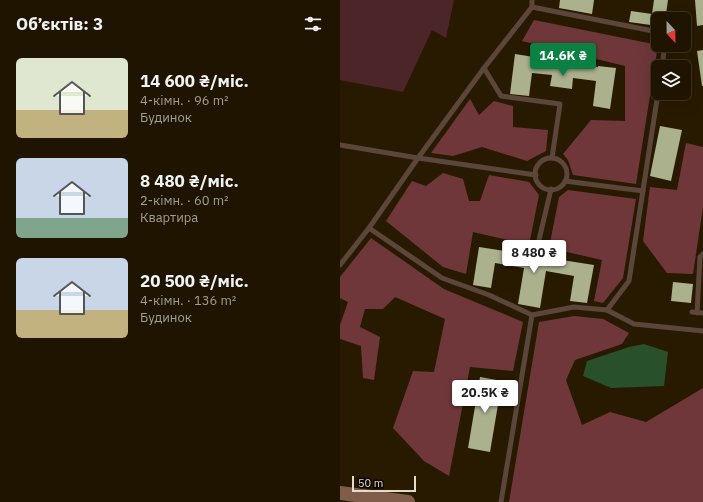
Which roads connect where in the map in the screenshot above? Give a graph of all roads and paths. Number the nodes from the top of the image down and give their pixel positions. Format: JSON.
{"nodes":[{"id":1,"x":532,"y":0,"type":"edge"},
{"id":2,"x":532,"y":7,"type":"junction"},
{"id":3,"x":651,"y":31,"type":"edge"},
{"id":4,"x":484,"y":68,"type":"junction"},
{"id":5,"x":657,"y":100,"type":"edge"},
{"id":6,"x":340,"y":145,"type":"edge"},
{"id":7,"x":418,"y":158,"type":"junction"},
{"id":8,"x":552,"y":158,"type":"junction"},
{"id":9,"x":536,"y":175,"type":"junction"},
{"id":10,"x":565,"y":180,"type":"junction"},
{"id":11,"x":551,"y":189,"type":"junction"},
{"id":12,"x":643,"y":191,"type":"junction"},
{"id":13,"x":369,"y":228,"type":"junction"},
{"id":14,"x":539,"y":240,"type":"dead end"},
{"id":15,"x":703,"y":254,"type":"edge"},
{"id":16,"x":340,"y":265,"type":"edge"},
{"id":17,"x":607,"y":310,"type":"junction"},
{"id":18,"x":698,"y":313,"type":"edge"},
{"id":19,"x":532,"y":315,"type":"junction"},
{"id":20,"x":703,"y":331,"type":"edge"},
{"id":21,"x":340,"y":493,"type":"edge"},
{"id":22,"x":408,"y":502,"type":"edge"},
{"id":23,"x":502,"y":502,"type":"edge"}],
"edges":[{"from":1,"to":2,"type":"lane"},
{"from":2,"to":3,"type":"lane"},
{"from":2,"to":4,"type":"lane"},
{"from":4,"to":7,"type":"lane"},
{"from":4,"to":8,"type":"lane"},
{"from":5,"to":12,"type":"lane"},
{"from":6,"to":7,"type":"lane"},
{"from":7,"to":9,"type":"lane"},
{"from":7,"to":13,"type":"lane"},
{"from":8,"to":9,"type":"lane"},
{"from":8,"to":10,"type":"lane"},
{"from":9,"to":11,"type":"lane"},
{"from":10,"to":11,"type":"lane"},
{"from":10,"to":12,"type":"lane"},
{"from":11,"to":14,"type":"lane"},
{"from":12,"to":17,"type":"lane"},
{"from":13,"to":16,"type":"lane"},
{"from":13,"to":19,"type":"lane"},
{"from":15,"to":18,"type":"lane"},
{"from":17,"to":19,"type":"lane"},
{"from":17,"to":20,"type":"lane"},
{"from":19,"to":23,"type":"lane"},
{"from":21,"to":22,"type":"street"}]}
